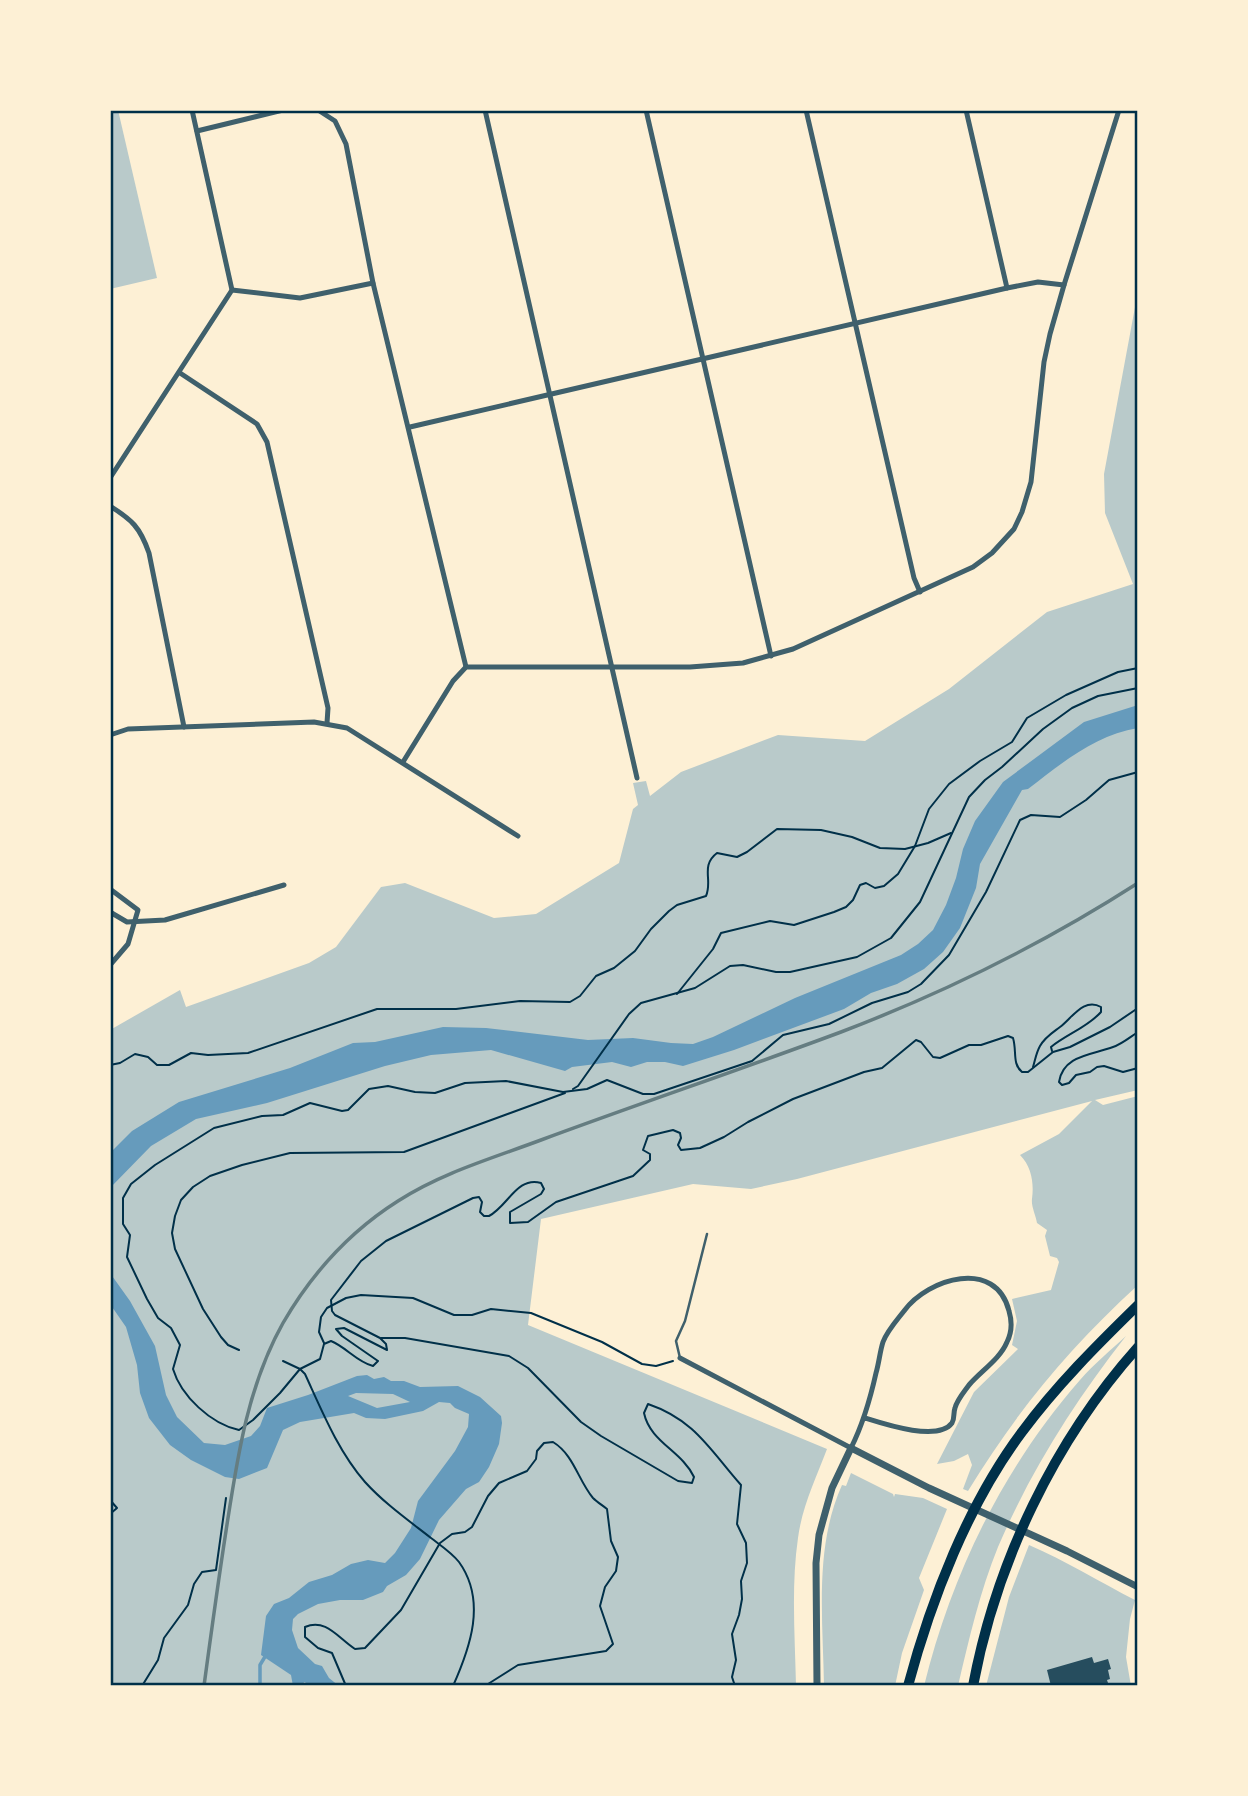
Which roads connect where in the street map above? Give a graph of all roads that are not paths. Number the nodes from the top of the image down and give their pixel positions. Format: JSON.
{"nodes":[{"id":1,"x":192,"y":110,"type":"edge"},
{"id":2,"x":283,"y":110,"type":"edge"},
{"id":3,"x":318,"y":110,"type":"edge"},
{"id":4,"x":485,"y":110,"type":"edge"},
{"id":5,"x":646,"y":110,"type":"edge"},
{"id":6,"x":806,"y":110,"type":"edge"},
{"id":7,"x":966,"y":110,"type":"edge"},
{"id":8,"x":1119,"y":110,"type":"edge"},
{"id":9,"x":197,"y":131,"type":"junction"},
{"id":10,"x":373,"y":283,"type":"junction"},
{"id":11,"x":1064,"y":285,"type":"junction"},
{"id":12,"x":1007,"y":288,"type":"junction"},
{"id":13,"x":232,"y":290,"type":"junction"},
{"id":14,"x":856,"y":323,"type":"junction"},
{"id":15,"x":703,"y":360,"type":"junction"},
{"id":16,"x":180,"y":373,"type":"junction"},
{"id":17,"x":551,"y":395,"type":"junction"},
{"id":18,"x":410,"y":427,"type":"junction"},
{"id":19,"x":110,"y":478,"type":"edge"},
{"id":20,"x":110,"y":506,"type":"edge"},
{"id":21,"x":920,"y":592,"type":"junction"},
{"id":22,"x":771,"y":656,"type":"junction"},
{"id":23,"x":611,"y":666,"type":"junction"},
{"id":24,"x":466,"y":667,"type":"junction"},
{"id":25,"x":327,"y":723,"type":"junction"},
{"id":26,"x":184,"y":727,"type":"junction"},
{"id":27,"x":110,"y":735,"type":"edge"},
{"id":28,"x":403,"y":762,"type":"junction"},
{"id":29,"x":637,"y":778,"type":"dead end"},
{"id":30,"x":518,"y":836,"type":"dead end"},
{"id":31,"x":284,"y":885,"type":"dead end"},
{"id":32,"x":110,"y":889,"type":"edge"},
{"id":33,"x":110,"y":912,"type":"edge"},
{"id":34,"x":135,"y":920,"type":"junction"},
{"id":35,"x":110,"y":965,"type":"edge"},
{"id":36,"x":707,"y":1234,"type":"dead end"},
{"id":37,"x":1138,"y":1305,"type":"edge"},
{"id":38,"x":1138,"y":1348,"type":"edge"},
{"id":39,"x":680,"y":1358,"type":"joint"},
{"id":40,"x":865,"y":1418,"type":"junction"},
{"id":41,"x":851,"y":1448,"type":"junction"},
{"id":42,"x":1138,"y":1587,"type":"edge"},
{"id":43,"x":817,"y":1686,"type":"edge"},
{"id":44,"x":908,"y":1686,"type":"edge"},
{"id":45,"x":973,"y":1686,"type":"edge"}],
"edges":[{"from":1,"to":9,"type":"street"},
{"from":2,"to":9,"type":"street"},
{"from":3,"to":10,"type":"street"},
{"from":4,"to":17,"type":"street"},
{"from":5,"to":15,"type":"street"},
{"from":6,"to":14,"type":"street"},
{"from":7,"to":12,"type":"street"},
{"from":8,"to":11,"type":"street"},
{"from":9,"to":13,"type":"street"},
{"from":10,"to":13,"type":"street"},
{"from":10,"to":18,"type":"street"},
{"from":11,"to":12,"type":"street"},
{"from":11,"to":21,"type":"street"},
{"from":12,"to":14,"type":"street"},
{"from":13,"to":16,"type":"street"},
{"from":14,"to":15,"type":"street"},
{"from":14,"to":21,"type":"street"},
{"from":15,"to":17,"type":"street"},
{"from":15,"to":22,"type":"street"},
{"from":16,"to":19,"type":"street"},
{"from":16,"to":25,"type":"street"},
{"from":17,"to":18,"type":"street"},
{"from":17,"to":23,"type":"street"},
{"from":18,"to":24,"type":"street"},
{"from":20,"to":26,"type":"street"},
{"from":21,"to":22,"type":"street"},
{"from":22,"to":23,"type":"street"},
{"from":23,"to":24,"type":"street"},
{"from":23,"to":29,"type":"street"},
{"from":24,"to":28,"type":"street"},
{"from":25,"to":26,"type":"street"},
{"from":25,"to":28,"type":"street"},
{"from":26,"to":27,"type":"street"},
{"from":28,"to":30,"type":"street"},
{"from":31,"to":34,"type":"street"},
{"from":32,"to":34,"type":"street"},
{"from":33,"to":34,"type":"street"},
{"from":34,"to":35,"type":"street"},
{"from":36,"to":39,"type":"lane"},
{"from":37,"to":44,"type":"highway"},
{"from":38,"to":45,"type":"highway"},
{"from":39,"to":41,"type":"street"},
{"from":40,"to":40,"type":"street"},
{"from":40,"to":41,"type":"street"},
{"from":41,"to":42,"type":"street"},
{"from":41,"to":43,"type":"street"}]}
